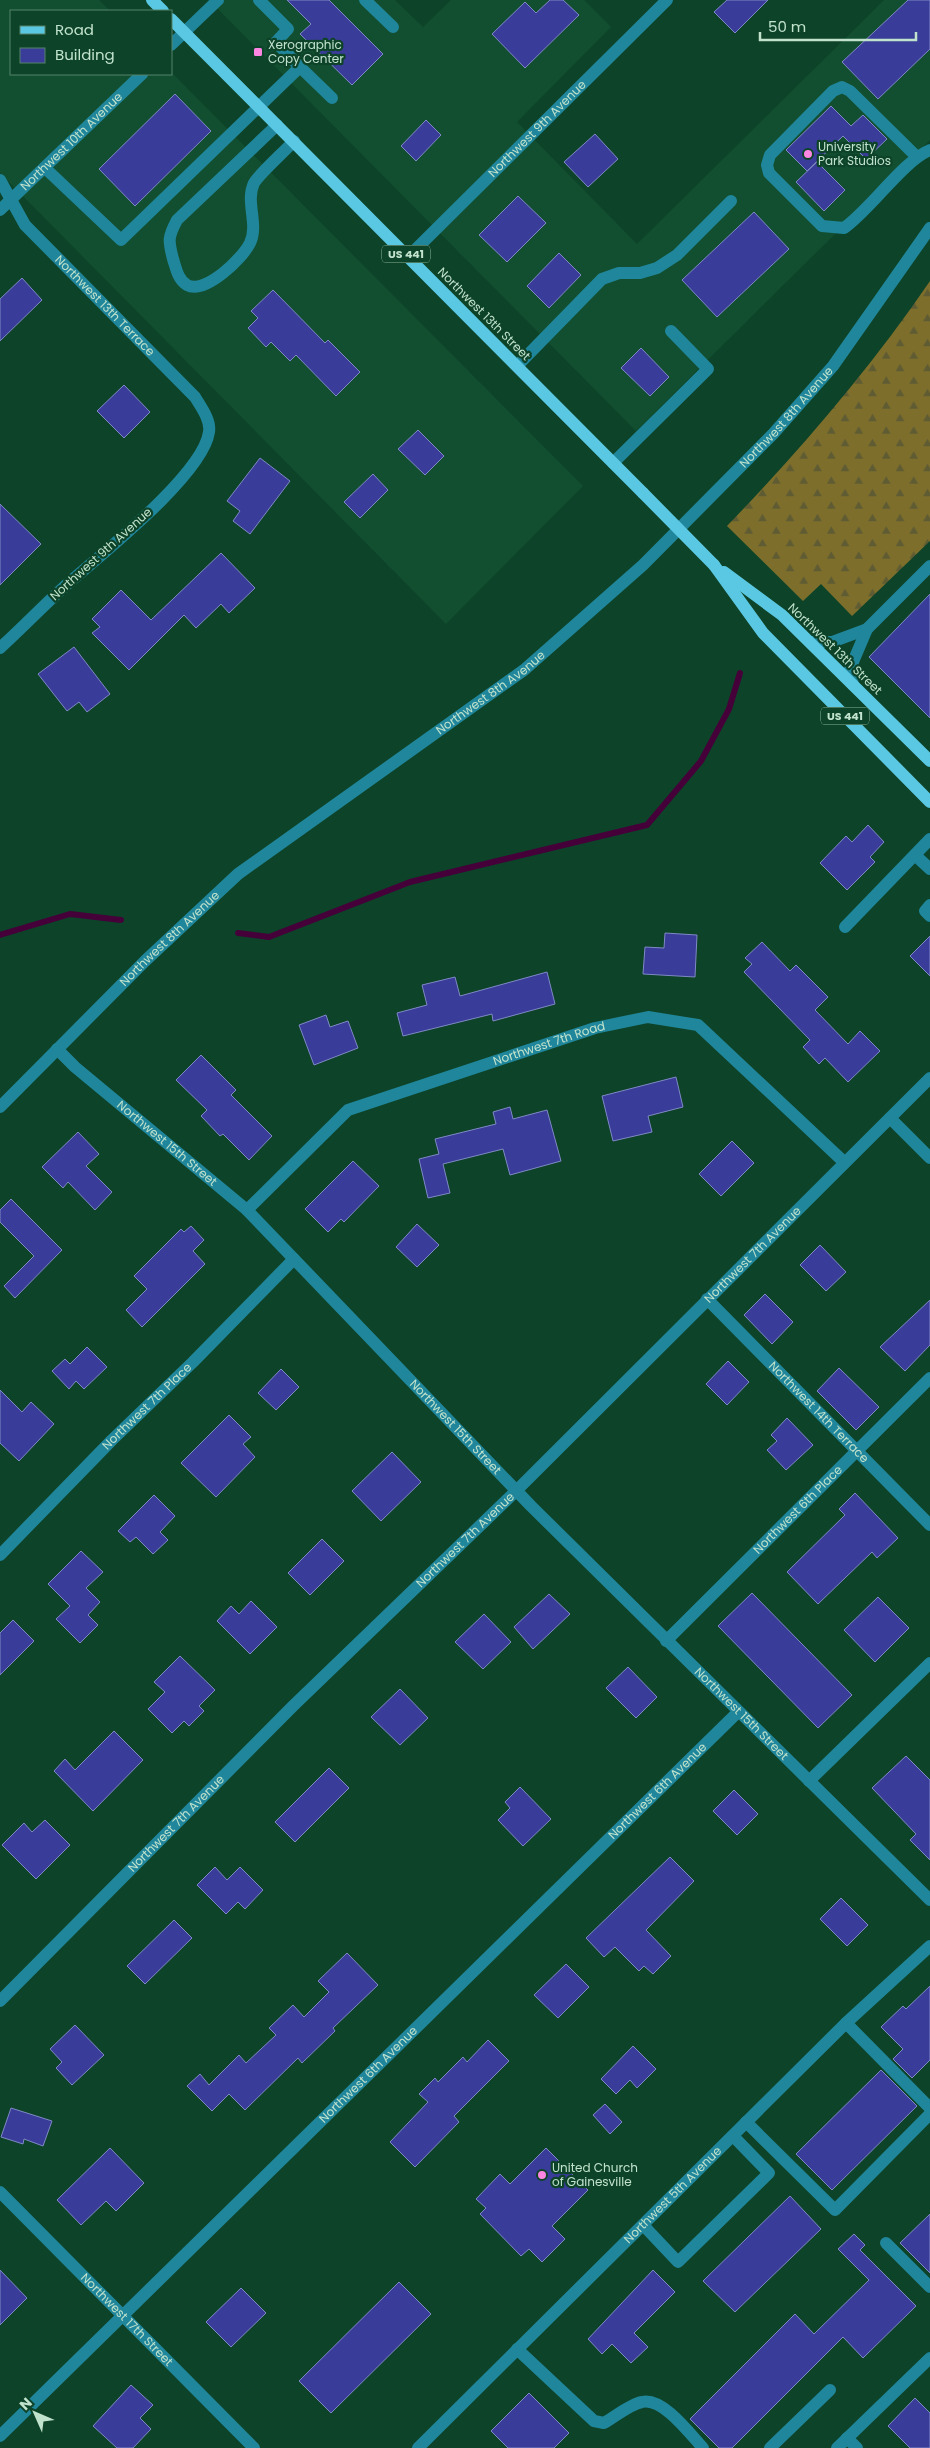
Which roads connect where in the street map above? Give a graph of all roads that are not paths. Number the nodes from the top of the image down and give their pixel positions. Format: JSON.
{"nodes":[{"id":1,"x":152,"y":0,"type":"edge"},
{"id":2,"x":218,"y":0,"type":"edge"},
{"id":3,"x":259,"y":0,"type":"edge"},
{"id":4,"x":365,"y":0,"type":"edge"},
{"id":5,"x":666,"y":0,"type":"edge"},
{"id":6,"x":162,"y":10,"type":"edge"},
{"id":7,"x":172,"y":20,"type":"edge"},
{"id":8,"x":393,"y":27,"type":"dead end"},
{"id":9,"x":184,"y":32,"type":"junction"},
{"id":10,"x":172,"y":44,"type":"edge"},
{"id":11,"x":300,"y":67,"type":"junction"},
{"id":12,"x":141,"y":75,"type":"edge"},
{"id":13,"x":332,"y":98,"type":"dead end"},
{"id":14,"x":259,"y":107,"type":"junction"},
{"id":15,"x":277,"y":125,"type":"junction"},
{"id":16,"x":294,"y":142,"type":"junction"},
{"id":17,"x":930,"y":150,"type":"edge"},
{"id":18,"x":917,"y":158,"type":"junction"},
{"id":19,"x":44,"y":168,"type":"junction"},
{"id":20,"x":0,"y":180,"type":"edge"},
{"id":21,"x":11,"y":199,"type":"junction"},
{"id":22,"x":731,"y":201,"type":"dead end"},
{"id":23,"x":0,"y":210,"type":"edge"},
{"id":24,"x":930,"y":228,"type":"edge"},
{"id":25,"x":408,"y":257,"type":"junction"},
{"id":26,"x":671,"y":332,"type":"dead end"},
{"id":27,"x":517,"y":366,"type":"junction"},
{"id":28,"x":209,"y":431,"type":"joint"},
{"id":29,"x":613,"y":464,"type":"junction"},
{"id":30,"x":714,"y":565,"type":"junction"},
{"id":31,"x":930,"y":566,"type":"edge"},
{"id":32,"x":867,"y":629,"type":"junction"},
{"id":33,"x":810,"y":642,"type":"junction"},
{"id":34,"x":0,"y":648,"type":"edge"},
{"id":35,"x":853,"y":685,"type":"junction"},
{"id":36,"x":930,"y":761,"type":"edge"},
{"id":37,"x":930,"y":802,"type":"edge"},
{"id":38,"x":930,"y":839,"type":"edge"},
{"id":39,"x":915,"y":854,"type":"junction"},
{"id":40,"x":930,"y":869,"type":"edge"},
{"id":41,"x":930,"y":905,"type":"edge"},
{"id":42,"x":930,"y":916,"type":"edge"},
{"id":43,"x":845,"y":927,"type":"dead end"},
{"id":44,"x":57,"y":1049,"type":"junction"},
{"id":45,"x":930,"y":1078,"type":"edge"},
{"id":46,"x":0,"y":1107,"type":"edge"},
{"id":47,"x":890,"y":1118,"type":"junction"},
{"id":48,"x":930,"y":1158,"type":"edge"},
{"id":49,"x":844,"y":1162,"type":"junction"},
{"id":50,"x":247,"y":1210,"type":"junction"},
{"id":51,"x":294,"y":1259,"type":"junction"},
{"id":52,"x":707,"y":1299,"type":"junction"},
{"id":53,"x":930,"y":1378,"type":"edge"},
{"id":54,"x":856,"y":1451,"type":"junction"},
{"id":55,"x":516,"y":1491,"type":"junction"},
{"id":56,"x":930,"y":1525,"type":"edge"},
{"id":57,"x":0,"y":1554,"type":"edge"},
{"id":58,"x":666,"y":1641,"type":"junction"},
{"id":59,"x":930,"y":1663,"type":"edge"},
{"id":60,"x":738,"y":1712,"type":"junction"},
{"id":61,"x":809,"y":1781,"type":"junction"},
{"id":62,"x":930,"y":1900,"type":"edge"},
{"id":63,"x":930,"y":1946,"type":"edge"},
{"id":64,"x":0,"y":2001,"type":"edge"},
{"id":65,"x":846,"y":2023,"type":"junction"},
{"id":66,"x":930,"y":2108,"type":"edge"},
{"id":67,"x":930,"y":2114,"type":"edge"},
{"id":68,"x":746,"y":2122,"type":"junction"},
{"id":69,"x":733,"y":2136,"type":"junction"},
{"id":70,"x":0,"y":2192,"type":"edge"},
{"id":71,"x":642,"y":2225,"type":"junction"},
{"id":72,"x":886,"y":2243,"type":"dead end"},
{"id":73,"x":930,"y":2287,"type":"edge"},
{"id":74,"x":123,"y":2318,"type":"junction"},
{"id":75,"x":517,"y":2348,"type":"junction"},
{"id":76,"x":930,"y":2358,"type":"edge"},
{"id":77,"x":830,"y":2390,"type":"dead end"},
{"id":78,"x":0,"y":2436,"type":"edge"},
{"id":79,"x":847,"y":2438,"type":"junction"},
{"id":80,"x":254,"y":2448,"type":"edge"},
{"id":81,"x":418,"y":2448,"type":"edge"},
{"id":82,"x":704,"y":2448,"type":"edge"},
{"id":83,"x":770,"y":2448,"type":"edge"},
{"id":84,"x":837,"y":2448,"type":"edge"},
{"id":85,"x":857,"y":2448,"type":"edge"}],
"edges":[{"from":1,"to":6,"type":"main road"},
{"from":2,"to":9,"type":"street"},
{"from":3,"to":11,"type":"street"},
{"from":4,"to":8,"type":"street"},
{"from":5,"to":25,"type":"street","name":"Northwest 9th Avenue"},
{"from":7,"to":9,"type":"main road","name":"Northwest 13th Street","number":"US 441"},
{"from":9,"to":10,"type":"street"},
{"from":9,"to":14,"type":"main road","name":"Northwest 13th Street","number":"US 441"},
{"from":11,"to":13,"type":"street"},
{"from":11,"to":14,"type":"street"},
{"from":12,"to":19,"type":"street","name":"Northwest 10th Avenue"},
{"from":14,"to":15,"type":"main road","name":"Northwest 13th Street","number":"US 441"},
{"from":14,"to":19,"type":"street"},
{"from":15,"to":16,"type":"main road","name":"Northwest 13th Street","number":"US 441"},
{"from":15,"to":16,"type":"street"},
{"from":16,"to":25,"type":"main road","name":"Northwest 13th Street","number":"US 441"},
{"from":17,"to":18,"type":"street"},
{"from":18,"to":18,"type":"street"},
{"from":19,"to":21,"type":"street","name":"Northwest 10th Avenue"},
{"from":20,"to":21,"type":"street","name":"Northwest 13th Terrace"},
{"from":21,"to":23,"type":"street","name":"Northwest 10th Avenue"},
{"from":21,"to":28,"type":"street","name":"Northwest 13th Terrace"},
{"from":22,"to":27,"type":"street"},
{"from":24,"to":44,"type":"street","name":"Northwest 8th Avenue"},
{"from":25,"to":27,"type":"main road","name":"Northwest 13th Street","number":"US 441"},
{"from":26,"to":29,"type":"street"},
{"from":27,"to":29,"type":"main road","name":"Northwest 13th Street","number":"US 441"},
{"from":28,"to":34,"type":"street","name":"Northwest 9th Avenue"},
{"from":29,"to":30,"type":"main road","name":"Northwest 13th Street","number":"US 441","bridge":true},
{"from":30,"to":33,"type":"main road","name":"Northwest 13th Street","number":"US 441"},
{"from":30,"to":37,"type":"main road","name":"Northwest 13th Street","number":"US 441"},
{"from":31,"to":32,"type":"street"},
{"from":32,"to":33,"type":"street"},
{"from":32,"to":35,"type":"street"},
{"from":33,"to":35,"type":"main road","name":"Northwest 13th Street","number":"US 441"},
{"from":35,"to":36,"type":"main road","name":"Northwest 13th Street","number":"US 441"},
{"from":38,"to":39,"type":"street"},
{"from":39,"to":40,"type":"street"},
{"from":39,"to":43,"type":"street"},
{"from":41,"to":42,"type":"street"},
{"from":44,"to":46,"type":"street","name":"Northwest 8th Avenue"},
{"from":44,"to":50,"type":"street","name":"Northwest 15th Street"},
{"from":45,"to":47,"type":"street","name":"Northwest 7th Avenue"},
{"from":47,"to":48,"type":"street"},
{"from":47,"to":49,"type":"street","name":"Northwest 7th Avenue"},
{"from":49,"to":50,"type":"street","name":"Northwest 7th Road"},
{"from":49,"to":52,"type":"street","name":"Northwest 7th Avenue"},
{"from":50,"to":51,"type":"street","name":"Northwest 15th Street"},
{"from":51,"to":55,"type":"street","name":"Northwest 15th Street"},
{"from":51,"to":57,"type":"street","name":"Northwest 7th Place"},
{"from":52,"to":54,"type":"street","name":"Northwest 14th Terrace"},
{"from":52,"to":55,"type":"street","name":"Northwest 7th Avenue"},
{"from":53,"to":54,"type":"street","name":"Northwest 6th Place"},
{"from":54,"to":56,"type":"street","name":"Northwest 14th Terrace"},
{"from":54,"to":58,"type":"street","name":"Northwest 6th Place"},
{"from":55,"to":58,"type":"street","name":"Northwest 15th Street"},
{"from":55,"to":64,"type":"street","name":"Northwest 7th Avenue"},
{"from":58,"to":60,"type":"street","name":"Northwest 15th Street"},
{"from":59,"to":61,"type":"street"},
{"from":60,"to":61,"type":"street","name":"Northwest 15th Street"},
{"from":60,"to":74,"type":"street","name":"Northwest 6th Avenue"},
{"from":61,"to":62,"type":"street","name":"Northwest 15th Street"},
{"from":63,"to":65,"type":"street","name":"Northwest 5th Avenue"},
{"from":65,"to":66,"type":"street"},
{"from":65,"to":68,"type":"street","name":"Northwest 5th Avenue"},
{"from":67,"to":68,"type":"street"},
{"from":68,"to":69,"type":"street","name":"Northwest 5th Avenue"},
{"from":69,"to":71,"type":"street","name":"Northwest 5th Avenue"},
{"from":69,"to":71,"type":"street"},
{"from":70,"to":74,"type":"street","name":"Northwest 17th Street"},
{"from":71,"to":75,"type":"street","name":"Northwest 5th Avenue"},
{"from":72,"to":73,"type":"street"},
{"from":74,"to":78,"type":"street","name":"Northwest 6th Avenue"},
{"from":74,"to":80,"type":"street","name":"Northwest 17th Street"},
{"from":75,"to":81,"type":"street","name":"Northwest 5th Avenue"},
{"from":75,"to":82,"type":"street"},
{"from":76,"to":79,"type":"street"},
{"from":77,"to":83,"type":"street"},
{"from":79,"to":84,"type":"street"},
{"from":79,"to":85,"type":"street"}]}
